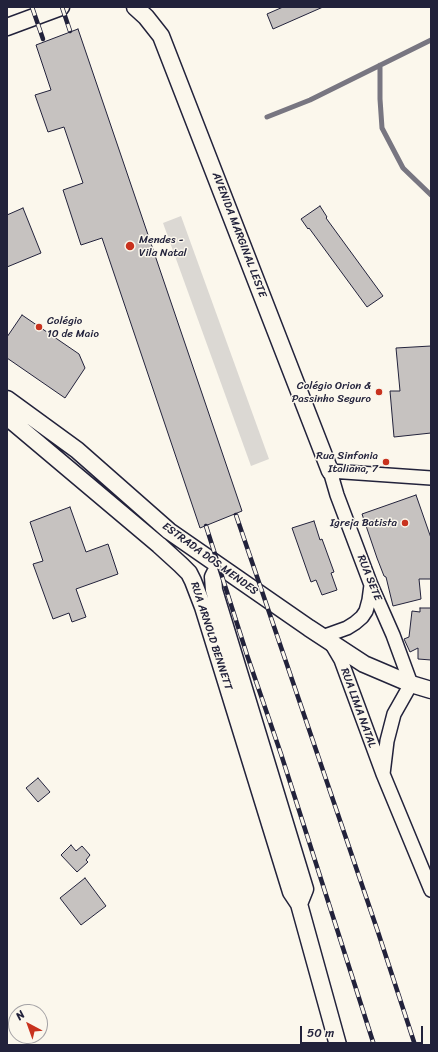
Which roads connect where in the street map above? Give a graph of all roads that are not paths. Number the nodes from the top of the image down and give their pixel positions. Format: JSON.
{"nodes":[{"id":1,"x":61,"y":7,"type":"edge"},
{"id":2,"x":135,"y":7,"type":"edge"},
{"id":3,"x":7,"y":27,"type":"edge"},
{"id":4,"x":7,"y":399,"type":"edge"},
{"id":5,"x":7,"y":417,"type":"edge"},
{"id":6,"x":330,"y":471,"type":"junction"},
{"id":7,"x":431,"y":478,"type":"edge"},
{"id":8,"x":222,"y":568,"type":"junction"},
{"id":9,"x":371,"y":585,"type":"junction"},
{"id":10,"x":326,"y":640,"type":"junction"},
{"id":11,"x":411,"y":684,"type":"junction"},
{"id":12,"x":431,"y":690,"type":"edge"},
{"id":13,"x":383,"y":774,"type":"junction"},
{"id":14,"x":431,"y":890,"type":"edge"},
{"id":15,"x":300,"y":904,"type":"junction"},
{"id":16,"x":338,"y":1045,"type":"edge"}],
"edges":[{"from":1,"to":3,"type":"street"},
{"from":2,"to":6,"type":"street","name":"AVENIDA MARGINAL LESTE"},
{"from":4,"to":8,"type":"street","name":"ESTRADA DOS MENDES"},
{"from":5,"to":15,"type":"street","name":"RUA ARNOLD BENNETT"},
{"from":6,"to":7,"type":"street"},
{"from":6,"to":9,"type":"street","name":"RUA SETE"},
{"from":8,"to":10,"type":"street","name":"ESTRADA DOS MENDES"},
{"from":8,"to":15,"type":"street","name":"RUA ARNOLD BENNETT"},
{"from":9,"to":10,"type":"street"},
{"from":9,"to":11,"type":"street","name":"RUA SETE"},
{"from":10,"to":11,"type":"street","name":"ESTRADA DOS MENDES"},
{"from":10,"to":13,"type":"street","name":"RUA LIMA NATAL"},
{"from":11,"to":12,"type":"street","name":"ESTRADA DOS MENDES"},
{"from":11,"to":13,"type":"street","name":"RUA LIMA NATAL"},
{"from":13,"to":14,"type":"street","name":"RUA LIMA NATAL"},
{"from":15,"to":16,"type":"street","name":"RUA ARNOLD BENNETT"}]}
